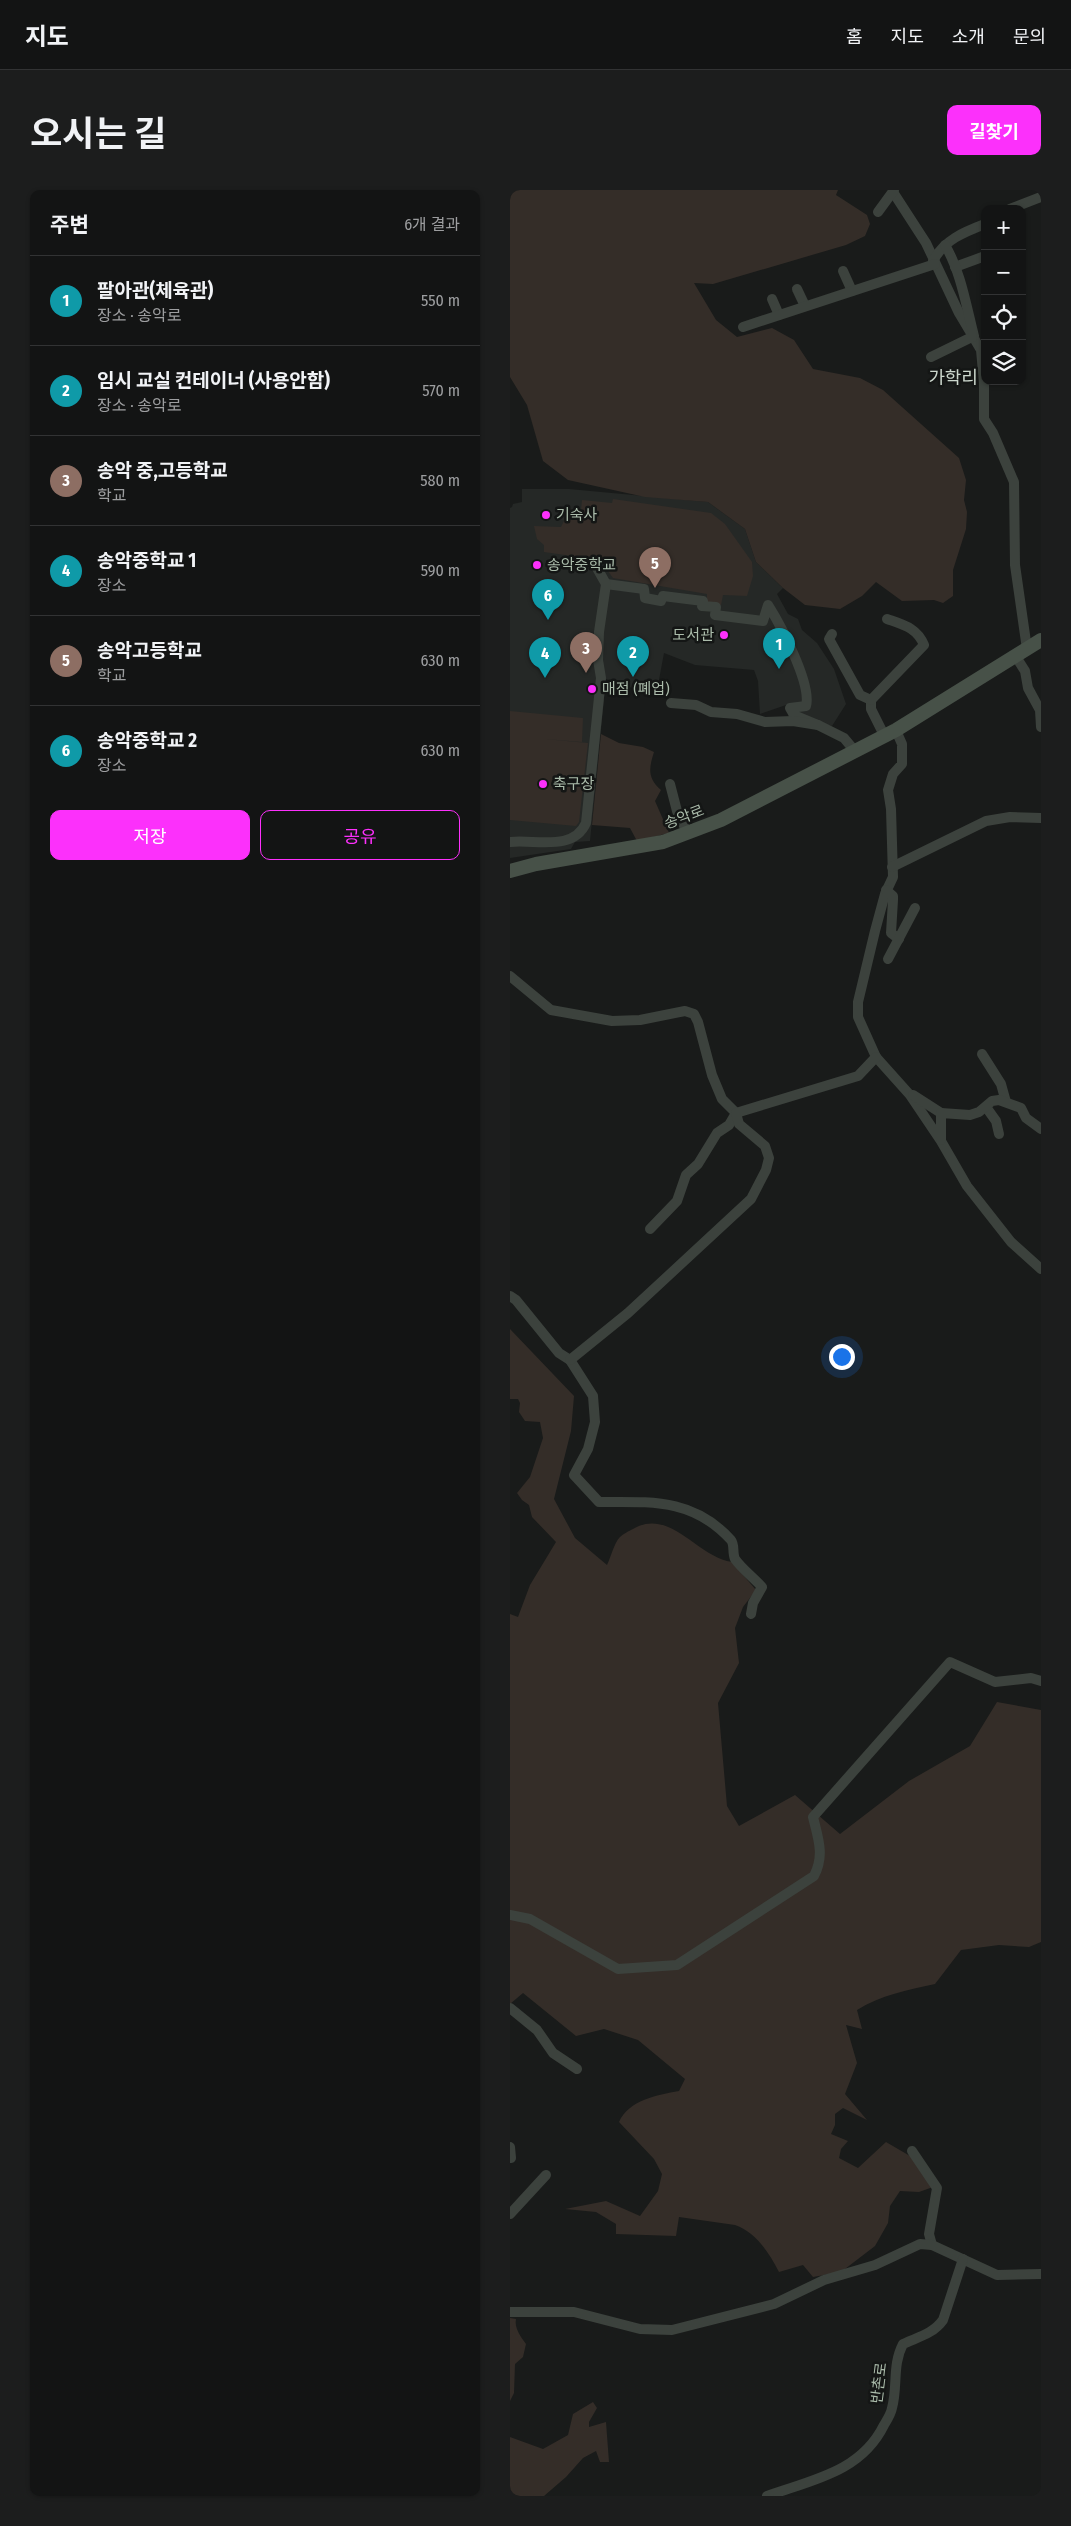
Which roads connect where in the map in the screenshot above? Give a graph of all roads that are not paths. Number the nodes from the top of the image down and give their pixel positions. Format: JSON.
{"nodes":[{"id":1,"x":893,"y":191,"type":"edge"},
{"id":2,"x":1041,"y":197,"type":"edge"},
{"id":3,"x":1020,"y":205,"type":"edge"},
{"id":4,"x":878,"y":212,"type":"dead end"},
{"id":5,"x":981,"y":226,"type":"edge"},
{"id":6,"x":945,"y":245,"type":"junction"},
{"id":7,"x":981,"y":257,"type":"edge"},
{"id":8,"x":934,"y":263,"type":"junction"},
{"id":9,"x":955,"y":267,"type":"junction"},
{"id":10,"x":843,"y":271,"type":"dead end"},
{"id":11,"x":797,"y":289,"type":"dead end"},
{"id":12,"x":852,"y":291,"type":"junction"},
{"id":13,"x":772,"y":299,"type":"dead end"},
{"id":14,"x":805,"y":306,"type":"junction"},
{"id":15,"x":779,"y":315,"type":"junction"},
{"id":16,"x":743,"y":327,"type":"dead end"},
{"id":17,"x":974,"y":336,"type":"junction"},
{"id":18,"x":931,"y":357,"type":"dead end"},
{"id":19,"x":593,"y":561,"type":"dead end"},
{"id":20,"x":606,"y":584,"type":"junction"},
{"id":21,"x":887,"y":619,"type":"dead end"},
{"id":22,"x":832,"y":634,"type":"dead end"},
{"id":23,"x":1041,"y":640,"type":"edge"},
{"id":24,"x":1041,"y":646,"type":"edge"},
{"id":25,"x":1023,"y":655,"type":"junction"},
{"id":26,"x":871,"y":700,"type":"junction"},
{"id":27,"x":671,"y":703,"type":"dead end"},
{"id":28,"x":818,"y":725,"type":"junction"},
{"id":29,"x":1041,"y":727,"type":"edge"},
{"id":30,"x":891,"y":735,"type":"junction"},
{"id":31,"x":854,"y":750,"type":"junction"},
{"id":32,"x":670,"y":784,"type":"dead end"},
{"id":33,"x":1041,"y":818,"type":"edge"},
{"id":34,"x":688,"y":834,"type":"junction"},
{"id":35,"x":510,"y":842,"type":"edge"},
{"id":36,"x":892,"y":867,"type":"junction"},
{"id":37,"x":510,"y":871,"type":"edge"},
{"id":38,"x":510,"y":876,"type":"edge"},
{"id":39,"x":886,"y":890,"type":"junction"},
{"id":40,"x":915,"y":908,"type":"dead end"},
{"id":41,"x":899,"y":939,"type":"junction"},
{"id":42,"x":888,"y":959,"type":"dead end"},
{"id":43,"x":510,"y":976,"type":"edge"},
{"id":44,"x":982,"y":1054,"type":"dead end"},
{"id":45,"x":876,"y":1057,"type":"junction"},
{"id":46,"x":906,"y":1091,"type":"junction"},
{"id":47,"x":1006,"y":1102,"type":"junction"},
{"id":48,"x":986,"y":1107,"type":"junction"},
{"id":49,"x":736,"y":1113,"type":"junction"},
{"id":50,"x":940,"y":1113,"type":"junction"},
{"id":51,"x":1041,"y":1129,"type":"edge"},
{"id":52,"x":999,"y":1134,"type":"dead end"},
{"id":53,"x":941,"y":1141,"type":"junction"},
{"id":54,"x":650,"y":1229,"type":"dead end"},
{"id":55,"x":1041,"y":1269,"type":"edge"},
{"id":56,"x":510,"y":1296,"type":"edge"},
{"id":57,"x":570,"y":1360,"type":"junction"},
{"id":58,"x":751,"y":1614,"type":"dead end"},
{"id":59,"x":1041,"y":1681,"type":"edge"},
{"id":60,"x":510,"y":1915,"type":"edge"},
{"id":61,"x":510,"y":2008,"type":"edge"},
{"id":62,"x":577,"y":2069,"type":"dead end"},
{"id":63,"x":510,"y":2147,"type":"edge"},
{"id":64,"x":912,"y":2151,"type":"dead end"},
{"id":65,"x":511,"y":2158,"type":"edge"},
{"id":66,"x":546,"y":2175,"type":"dead end"},
{"id":67,"x":510,"y":2214,"type":"edge"},
{"id":68,"x":932,"y":2244,"type":"junction"},
{"id":69,"x":962,"y":2259,"type":"junction"},
{"id":70,"x":1041,"y":2274,"type":"edge"},
{"id":71,"x":510,"y":2312,"type":"edge"},
{"id":72,"x":767,"y":2496,"type":"edge"}],
"edges":[{"from":1,"to":4,"type":"street"},
{"from":1,"to":8,"type":"street"},
{"from":2,"to":3,"type":"street"},
{"from":5,"to":6,"type":"street"},
{"from":6,"to":8,"type":"street"},
{"from":6,"to":9,"type":"street"},
{"from":7,"to":9,"type":"street"},
{"from":8,"to":12,"type":"street"},
{"from":8,"to":17,"type":"street"},
{"from":9,"to":17,"type":"street"},
{"from":10,"to":12,"type":"street"},
{"from":11,"to":14,"type":"street"},
{"from":12,"to":14,"type":"street"},
{"from":13,"to":15,"type":"street"},
{"from":14,"to":15,"type":"street"},
{"from":15,"to":16,"type":"street"},
{"from":17,"to":18,"type":"street"},
{"from":17,"to":25,"type":"street"},
{"from":19,"to":20,"type":"street"},
{"from":20,"to":28,"type":"street"},
{"from":20,"to":35,"type":"street"},
{"from":21,"to":26,"type":"street"},
{"from":22,"to":26,"type":"street"},
{"from":23,"to":25,"type":"main road"},
{"from":24,"to":25,"type":"main road"},
{"from":25,"to":29,"type":"street"},
{"from":25,"to":30,"type":"main road"},
{"from":26,"to":30,"type":"street"},
{"from":27,"to":28,"type":"street"},
{"from":28,"to":31,"type":"street"},
{"from":30,"to":31,"type":"main road","name":"송악로"},
{"from":30,"to":36,"type":"street"},
{"from":30,"to":38,"type":"main road"},
{"from":31,"to":34,"type":"main road","name":"송악로"},
{"from":32,"to":34,"type":"street"},
{"from":33,"to":36,"type":"street"},
{"from":34,"to":37,"type":"main road","name":"송악로"},
{"from":36,"to":39,"type":"street"},
{"from":39,"to":41,"type":"street"},
{"from":39,"to":45,"type":"street"},
{"from":40,"to":41,"type":"street"},
{"from":41,"to":42,"type":"street"},
{"from":43,"to":49,"type":"street"},
{"from":44,"to":47,"type":"street"},
{"from":45,"to":46,"type":"street"},
{"from":45,"to":49,"type":"street"},
{"from":46,"to":50,"type":"street"},
{"from":46,"to":53,"type":"street"},
{"from":47,"to":48,"type":"street"},
{"from":47,"to":51,"type":"street"},
{"from":48,"to":50,"type":"street"},
{"from":48,"to":52,"type":"street"},
{"from":49,"to":54,"type":"street"},
{"from":49,"to":57,"type":"street"},
{"from":50,"to":53,"type":"street"},
{"from":53,"to":55,"type":"street"},
{"from":56,"to":57,"type":"street"},
{"from":57,"to":58,"type":"street"},
{"from":59,"to":60,"type":"street"},
{"from":61,"to":62,"type":"street"},
{"from":63,"to":65,"type":"street"},
{"from":64,"to":68,"type":"street"},
{"from":66,"to":67,"type":"street"},
{"from":68,"to":69,"type":"street"},
{"from":68,"to":71,"type":"street"},
{"from":69,"to":70,"type":"street"},
{"from":69,"to":72,"type":"street","name":"반촌로"}]}
